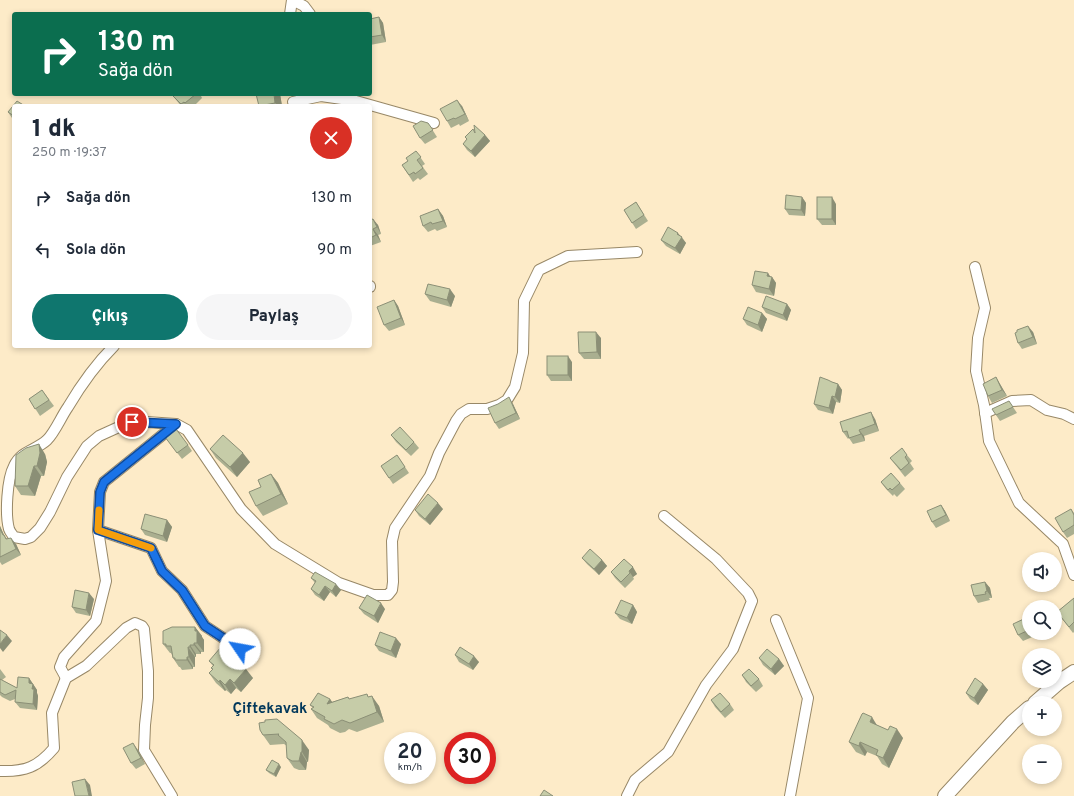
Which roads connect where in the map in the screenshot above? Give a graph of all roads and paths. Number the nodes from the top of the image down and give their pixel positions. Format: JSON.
{"nodes":[{"id":1,"x":292,"y":0,"type":"edge"},
{"id":2,"x":290,"y":12,"type":"edge"},
{"id":3,"x":308,"y":12,"type":"edge"},
{"id":4,"x":321,"y":96,"type":"edge"},
{"id":5,"x":321,"y":96,"type":"edge"},
{"id":6,"x":291,"y":101,"type":"edge"},
{"id":7,"x":367,"y":104,"type":"edge"},
{"id":8,"x":372,"y":106,"type":"edge"},
{"id":9,"x":434,"y":123,"type":"dead end"},
{"id":10,"x":637,"y":252,"type":"dead end"},
{"id":11,"x":975,"y":267,"type":"dead end"},
{"id":12,"x":112,"y":348,"type":"edge"},
{"id":13,"x":985,"y":413,"type":"junction"},
{"id":14,"x":1074,"y":420,"type":"edge"},
{"id":15,"x":176,"y":424,"type":"junction"},
{"id":16,"x":664,"y":516,"type":"dead end"},
{"id":17,"x":98,"y":530,"type":"junction"},
{"id":18,"x":1074,"y":575,"type":"edge"},
{"id":19,"x":776,"y":620,"type":"dead end"},
{"id":20,"x":252,"y":657,"type":"dead end"},
{"id":21,"x":1074,"y":672,"type":"edge"},
{"id":22,"x":66,"y":678,"type":"junction"},
{"id":23,"x":1043,"y":696,"type":"edge"},
{"id":24,"x":1022,"y":714,"type":"edge"},
{"id":25,"x":0,"y":771,"type":"edge"},
{"id":26,"x":172,"y":796,"type":"edge"},
{"id":27,"x":627,"y":796,"type":"edge"},
{"id":28,"x":790,"y":796,"type":"edge"},
{"id":29,"x":945,"y":796,"type":"edge"}],
"edges":[{"from":1,"to":2,"type":"street"},
{"from":1,"to":3,"type":"street"},
{"from":4,"to":6,"type":"street"},
{"from":5,"to":7,"type":"street"},
{"from":8,"to":9,"type":"street"},
{"from":10,"to":15,"type":"street"},
{"from":11,"to":13,"type":"street"},
{"from":12,"to":15,"type":"street"},
{"from":13,"to":14,"type":"street"},
{"from":13,"to":18,"type":"street"},
{"from":15,"to":17,"type":"street"},
{"from":16,"to":27,"type":"street"},
{"from":17,"to":20,"type":"street"},
{"from":17,"to":22,"type":"street"},
{"from":19,"to":28,"type":"street"},
{"from":21,"to":23,"type":"street"},
{"from":22,"to":25,"type":"street"},
{"from":22,"to":26,"type":"street"},
{"from":24,"to":29,"type":"street"}]}
